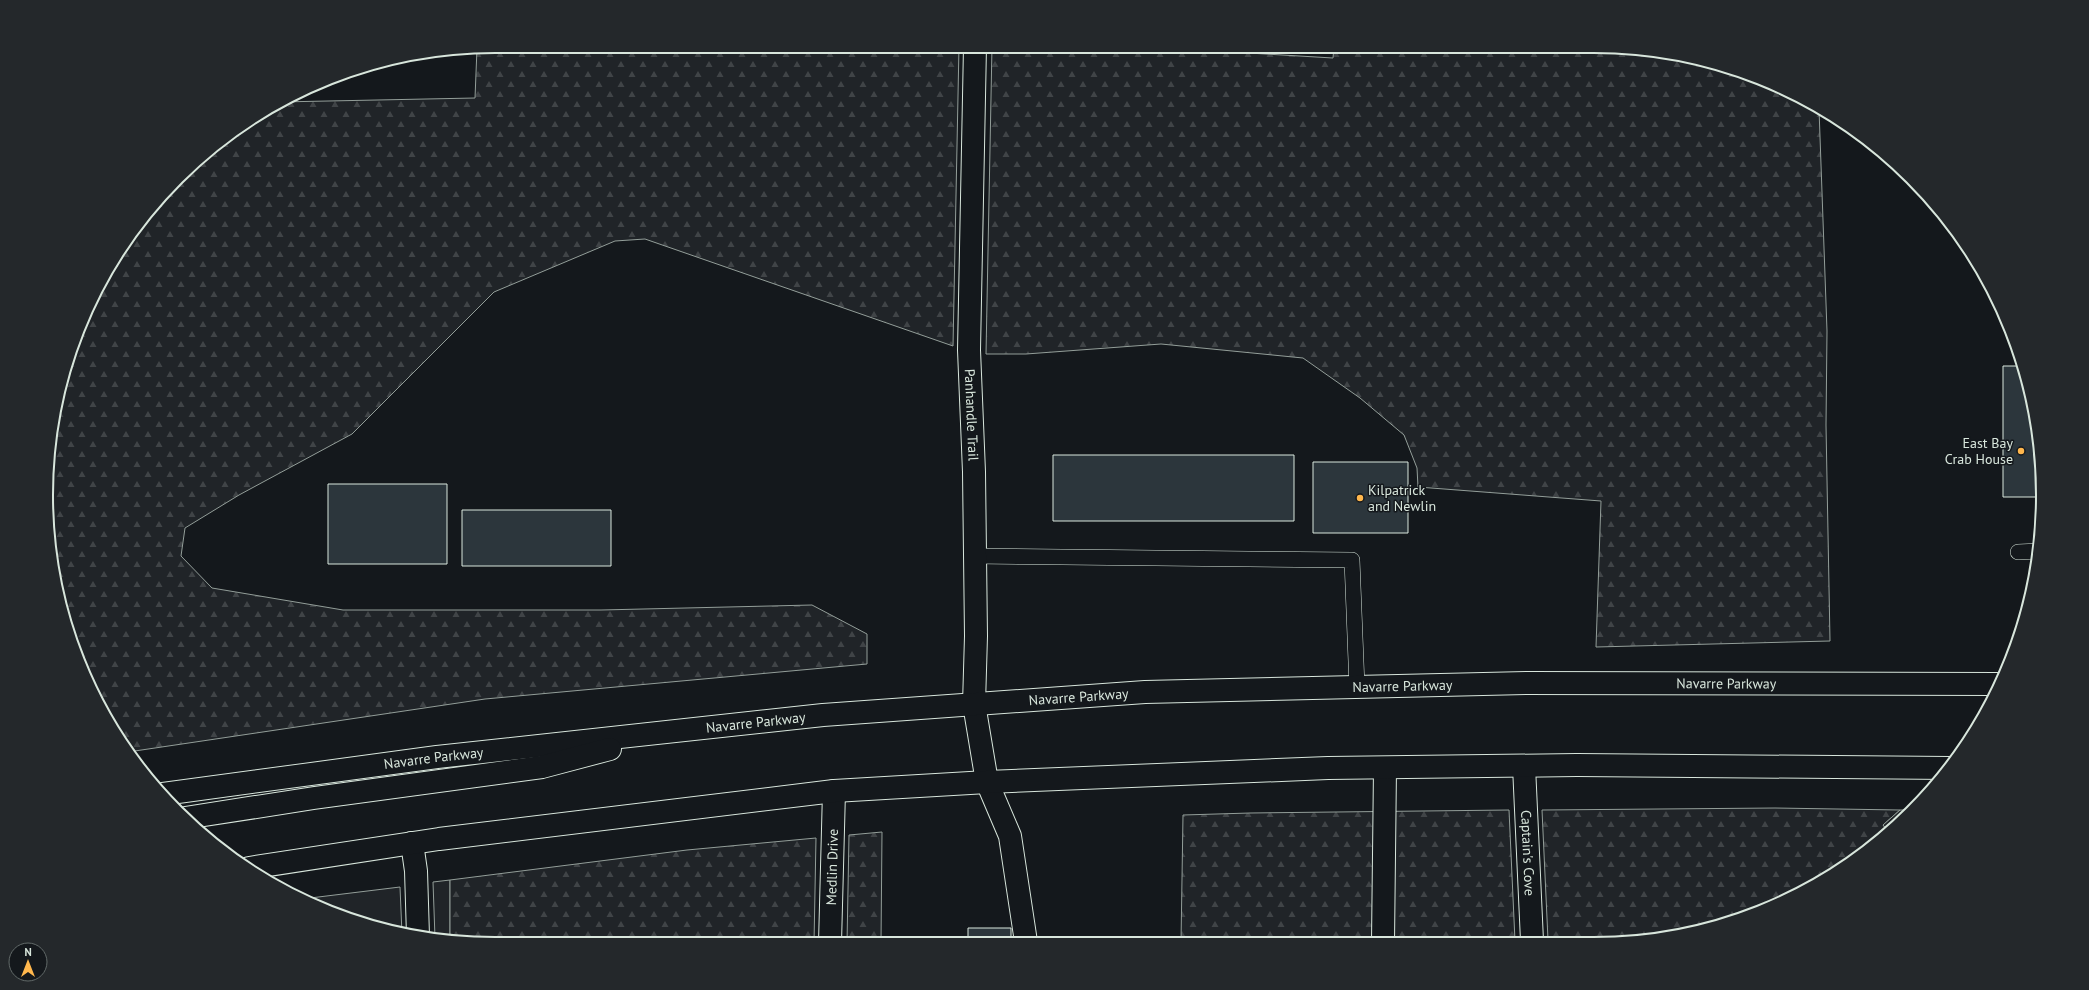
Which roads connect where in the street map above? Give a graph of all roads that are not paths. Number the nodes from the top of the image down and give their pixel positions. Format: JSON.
{"nodes":[{"id":1,"x":975,"y":53,"type":"edge"},
{"id":2,"x":2018,"y":552,"type":"dead end"},
{"id":3,"x":2032,"y":552,"type":"edge"},
{"id":4,"x":975,"y":556,"type":"junction"},
{"id":5,"x":1993,"y":684,"type":"edge"},
{"id":6,"x":1357,"y":687,"type":"junction"},
{"id":7,"x":974,"y":704,"type":"junction"},
{"id":8,"x":683,"y":730,"type":"junction"},
{"id":9,"x":1524,"y":766,"type":"junction"},
{"id":10,"x":1386,"y":768,"type":"junction"},
{"id":11,"x":1942,"y":768,"type":"edge"},
{"id":12,"x":987,"y":782,"type":"junction"},
{"id":13,"x":834,"y":791,"type":"junction"},
{"id":14,"x":169,"y":793,"type":"edge"},
{"id":15,"x":192,"y":817,"type":"edge"},
{"id":16,"x":412,"y":843,"type":"junction"},
{"id":17,"x":256,"y":867,"type":"edge"},
{"id":18,"x":418,"y":930,"type":"edge"},
{"id":19,"x":830,"y":937,"type":"edge"},
{"id":20,"x":1025,"y":937,"type":"edge"},
{"id":21,"x":1384,"y":937,"type":"edge"},
{"id":22,"x":1532,"y":937,"type":"edge"}],
"edges":[{"from":1,"to":4,"type":"main road","name":"Panhandle Trail"},
{"from":2,"to":3,"type":"lane"},
{"from":4,"to":6,"type":"lane"},
{"from":4,"to":7,"type":"main road","name":"Panhandle Trail"},
{"from":5,"to":6,"type":"main road","name":"Navarre Parkway"},
{"from":6,"to":7,"type":"main road","name":"Navarre Parkway"},
{"from":7,"to":8,"type":"main road","name":"Navarre Parkway"},
{"from":7,"to":12,"type":"main road","name":"Panhandle Trail"},
{"from":8,"to":14,"type":"main road","name":"Navarre Parkway"},
{"from":8,"to":15,"type":"main road"},
{"from":9,"to":10,"type":"main road"},
{"from":9,"to":11,"type":"main road"},
{"from":9,"to":22,"type":"main road","name":"Captain's Cove"},
{"from":10,"to":12,"type":"main road"},
{"from":10,"to":21,"type":"main road"},
{"from":12,"to":13,"type":"main road"},
{"from":12,"to":20,"type":"main road","name":"Panhandle Trail"},
{"from":13,"to":16,"type":"main road"},
{"from":13,"to":19,"type":"main road","name":"Medlin Drive"},
{"from":16,"to":17,"type":"main road"},
{"from":16,"to":18,"type":"main road"}]}
